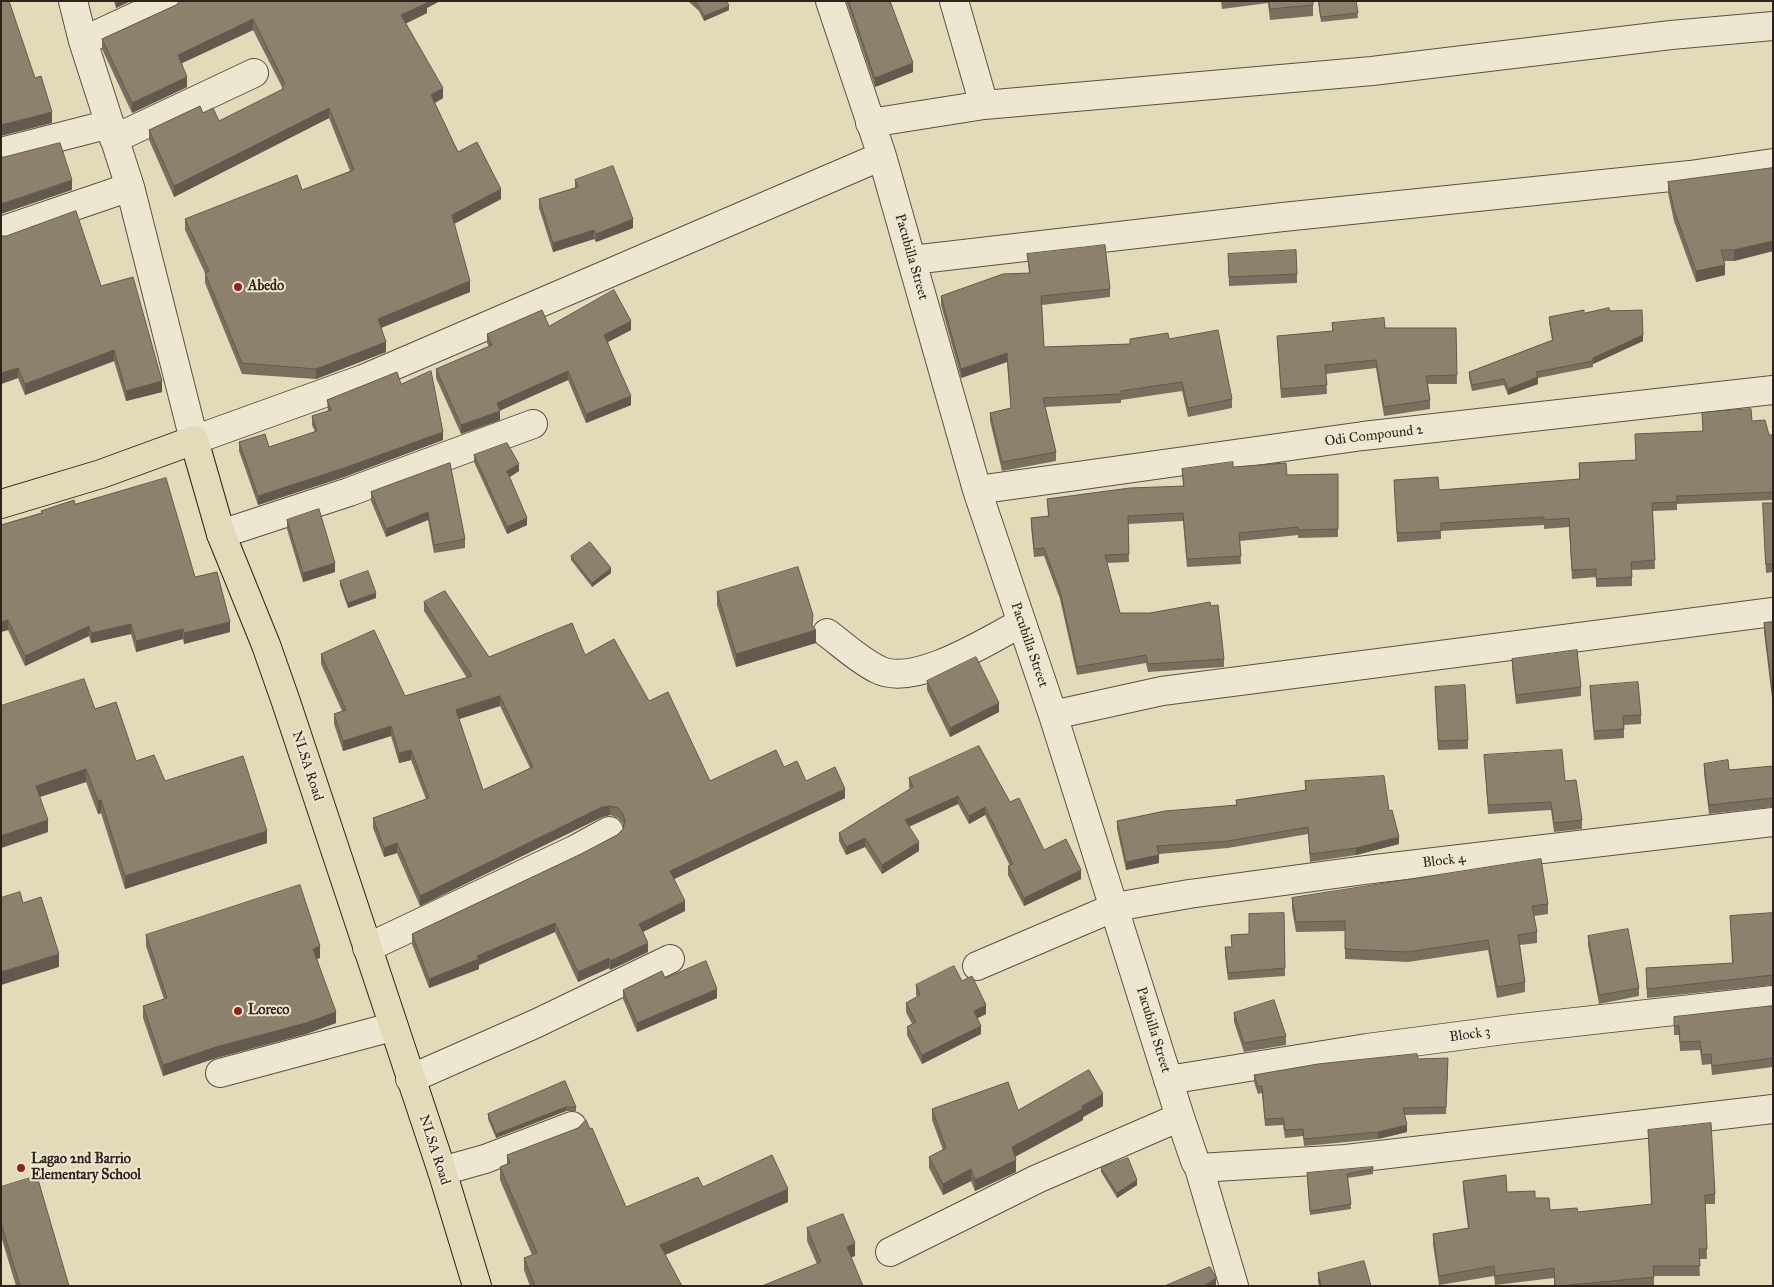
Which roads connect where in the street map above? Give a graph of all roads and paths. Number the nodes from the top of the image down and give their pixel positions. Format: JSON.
{"nodes":[{"id":1,"x":73,"y":1,"type":"edge"},
{"id":2,"x":169,"y":1,"type":"edge"},
{"id":3,"x":830,"y":1,"type":"edge"},
{"id":4,"x":954,"y":1,"type":"edge"},
{"id":5,"x":1773,"y":26,"type":"edge"},
{"id":6,"x":83,"y":41,"type":"junction"},
{"id":7,"x":254,"y":73,"type":"dead end"},
{"id":8,"x":984,"y":105,"type":"junction"},
{"id":9,"x":870,"y":123,"type":"junction"},
{"id":10,"x":112,"y":132,"type":"junction"},
{"id":11,"x":1,"y":152,"type":"edge"},
{"id":12,"x":882,"y":156,"type":"junction"},
{"id":13,"x":1773,"y":163,"type":"edge"},
{"id":14,"x":130,"y":187,"type":"junction"},
{"id":15,"x":1,"y":231,"type":"edge"},
{"id":16,"x":912,"y":260,"type":"junction"},
{"id":17,"x":1773,"y":390,"type":"edge"},
{"id":18,"x":533,"y":424,"type":"dead end"},
{"id":19,"x":194,"y":440,"type":"junction"},
{"id":20,"x":977,"y":490,"type":"junction"},
{"id":21,"x":1,"y":504,"type":"edge"},
{"id":22,"x":222,"y":534,"type":"junction"},
{"id":23,"x":1773,"y":612,"type":"edge"},
{"id":24,"x":1021,"y":623,"type":"junction"},
{"id":25,"x":827,"y":633,"type":"dead end"},
{"id":26,"x":1053,"y":715,"type":"junction"},
{"id":27,"x":1773,"y":822,"type":"edge"},
{"id":28,"x":609,"y":831,"type":"dead end"},
{"id":29,"x":1115,"y":907,"type":"junction"},
{"id":30,"x":367,"y":948,"type":"junction"},
{"id":31,"x":670,"y":958,"type":"dead end"},
{"id":32,"x":977,"y":966,"type":"dead end"},
{"id":33,"x":1773,"y":1000,"type":"edge"},
{"id":34,"x":392,"y":1027,"type":"junction"},
{"id":35,"x":220,"y":1073,"type":"dead end"},
{"id":36,"x":410,"y":1079,"type":"junction"},
{"id":37,"x":1168,"y":1080,"type":"junction"},
{"id":38,"x":1773,"y":1109,"type":"edge"},
{"id":39,"x":1180,"y":1116,"type":"junction"},
{"id":40,"x":572,"y":1126,"type":"dead end"},
{"id":41,"x":1200,"y":1168,"type":"junction"},
{"id":42,"x":442,"y":1171,"type":"junction"},
{"id":43,"x":890,"y":1252,"type":"dead end"},
{"id":44,"x":477,"y":1286,"type":"edge"},
{"id":45,"x":1234,"y":1286,"type":"edge"}],
"edges":[{"from":1,"to":6,"type":"street"},
{"from":2,"to":6,"type":"street"},
{"from":3,"to":9,"type":"street","name":"Pacubilla Street"},
{"from":4,"to":8,"type":"street"},
{"from":5,"to":8,"type":"street"},
{"from":6,"to":10,"type":"street"},
{"from":7,"to":10,"type":"street"},
{"from":8,"to":9,"type":"street"},
{"from":9,"to":12,"type":"street","name":"Pacubilla Street"},
{"from":10,"to":11,"type":"street"},
{"from":10,"to":14,"type":"street"},
{"from":12,"to":16,"type":"street","name":"Pacubilla Street"},
{"from":12,"to":19,"type":"street"},
{"from":13,"to":16,"type":"street"},
{"from":14,"to":15,"type":"street"},
{"from":14,"to":19,"type":"street"},
{"from":16,"to":20,"type":"street","name":"Pacubilla Street"},
{"from":17,"to":20,"type":"street","name":"Odi Compound 2"},
{"from":18,"to":22,"type":"street"},
{"from":19,"to":21,"type":"main road"},
{"from":19,"to":22,"type":"main road","name":"NLSA Road"},
{"from":20,"to":24,"type":"street","name":"Pacubilla Street"},
{"from":22,"to":30,"type":"main road","name":"NLSA Road"},
{"from":23,"to":26,"type":"street"},
{"from":24,"to":25,"type":"street"},
{"from":24,"to":26,"type":"street","name":"Pacubilla Street"},
{"from":26,"to":29,"type":"street","name":"Pacubilla Street"},
{"from":27,"to":29,"type":"street","name":"Block 4"},
{"from":28,"to":30,"type":"street"},
{"from":29,"to":32,"type":"street","name":"Block 4"},
{"from":29,"to":37,"type":"street","name":"Pacubilla Street"},
{"from":30,"to":34,"type":"main road","name":"NLSA Road"},
{"from":31,"to":36,"type":"street"},
{"from":33,"to":37,"type":"street","name":"Block 3"},
{"from":34,"to":35,"type":"street"},
{"from":34,"to":36,"type":"main road","name":"NLSA Road"},
{"from":36,"to":42,"type":"main road","name":"NLSA Road"},
{"from":37,"to":39,"type":"street","name":"Pacubilla Street"},
{"from":38,"to":41,"type":"street"},
{"from":39,"to":41,"type":"street","name":"Pacubilla Street"},
{"from":39,"to":43,"type":"street"},
{"from":40,"to":42,"type":"street"},
{"from":41,"to":45,"type":"street","name":"Pacubilla Street"},
{"from":42,"to":44,"type":"main road","name":"NLSA Road"}]}
